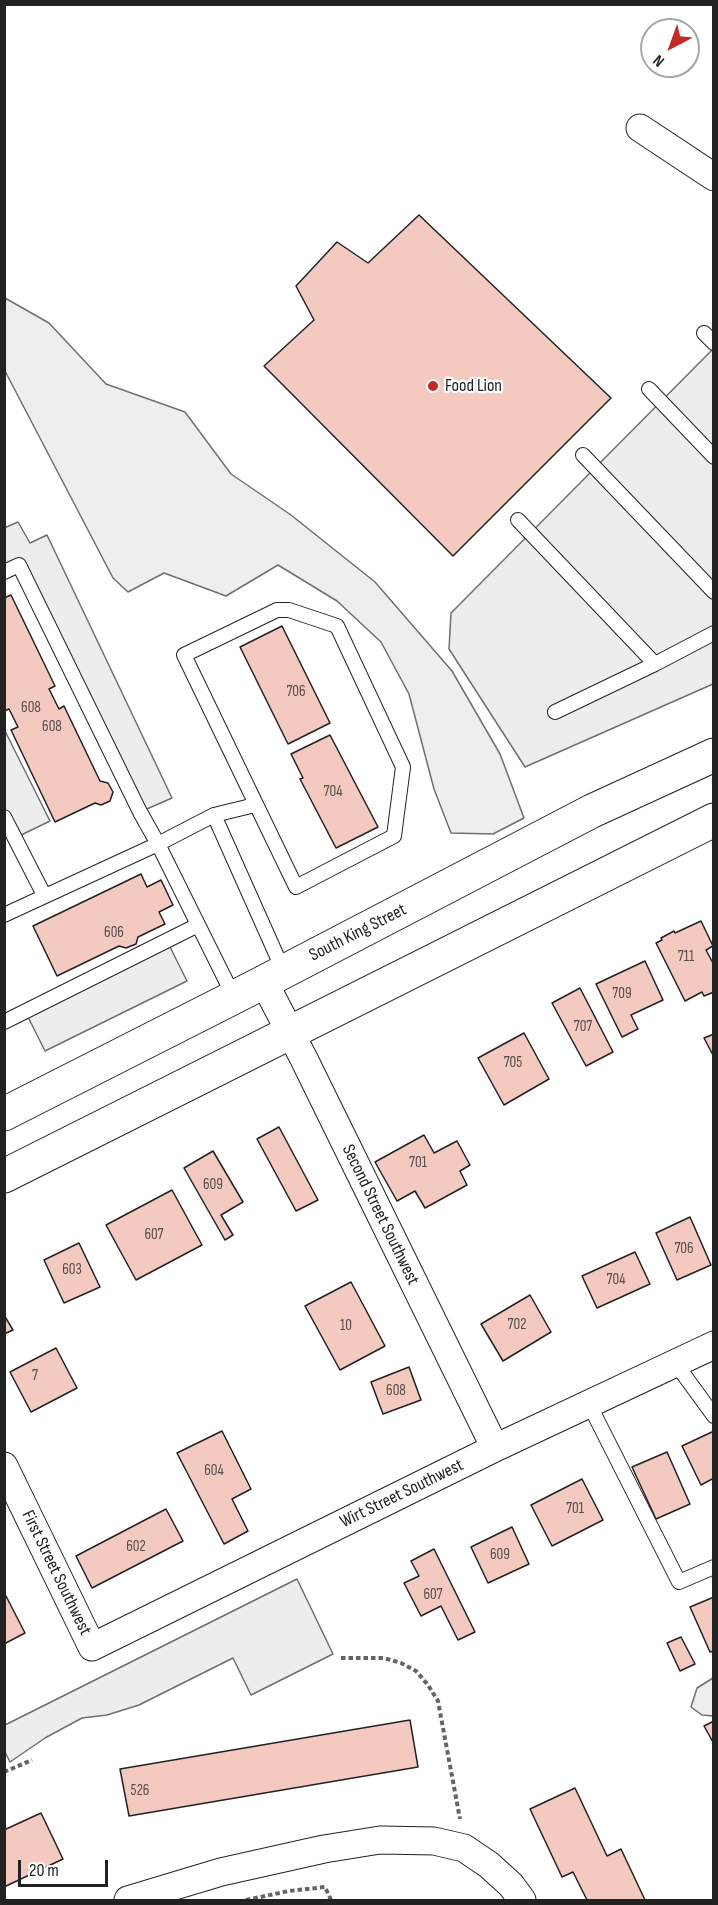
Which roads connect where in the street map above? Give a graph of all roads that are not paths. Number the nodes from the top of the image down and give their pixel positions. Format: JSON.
{"nodes":[{"id":1,"x":640,"y":128,"type":"dead end"},
{"id":2,"x":714,"y":177,"type":"edge"},
{"id":3,"x":649,"y":389,"type":"dead end"},
{"id":4,"x":583,"y":455,"type":"dead end"},
{"id":5,"x":714,"y":457,"type":"edge"},
{"id":6,"x":518,"y":520,"type":"dead end"},
{"id":7,"x":4,"y":572,"type":"edge"},
{"id":8,"x":714,"y":592,"type":"edge"},
{"id":9,"x":714,"y":633,"type":"edge"},
{"id":10,"x":655,"y":664,"type":"junction"},
{"id":11,"x":555,"y":712,"type":"dead end"},
{"id":12,"x":714,"y":755,"type":"edge"},
{"id":13,"x":255,"y":805,"type":"junction"},
{"id":14,"x":214,"y":815,"type":"junction"},
{"id":15,"x":4,"y":817,"type":"edge"},
{"id":16,"x":714,"y":820,"type":"edge"},
{"id":17,"x":10,"y":838,"type":"edge"},
{"id":18,"x":158,"y":844,"type":"junction"},
{"id":19,"x":44,"y":895,"type":"junction"},
{"id":20,"x":4,"y":915,"type":"edge"},
{"id":21,"x":198,"y":925,"type":"junction"},
{"id":22,"x":274,"y":977,"type":"junction"},
{"id":23,"x":234,"y":997,"type":"junction"},
{"id":24,"x":4,"y":1022,"type":"edge"},
{"id":25,"x":290,"y":1034,"type":"junction"},
{"id":26,"x":4,"y":1114,"type":"edge"},
{"id":27,"x":4,"y":1176,"type":"edge"},
{"id":28,"x":714,"y":1345,"type":"edge"},
{"id":29,"x":676,"y":1364,"type":"junction"},
{"id":30,"x":589,"y":1404,"type":"junction"},
{"id":31,"x":714,"y":1416,"type":"edge"},
{"id":32,"x":495,"y":1448,"type":"junction"},
{"id":33,"x":4,"y":1466,"type":"edge"},
{"id":34,"x":714,"y":1567,"type":"edge"},
{"id":35,"x":93,"y":1647,"type":"joint"},
{"id":36,"x":128,"y":1900,"type":"edge"},
{"id":37,"x":522,"y":1900,"type":"edge"}],
"edges":[{"from":1,"to":2,"type":"street"},
{"from":3,"to":5,"type":"lane"},
{"from":4,"to":8,"type":"lane"},
{"from":6,"to":10,"type":"lane"},
{"from":7,"to":18,"type":"lane"},
{"from":9,"to":10,"type":"lane"},
{"from":10,"to":11,"type":"lane"},
{"from":12,"to":22,"type":"main road","name":"South King Street"},
{"from":13,"to":13,"type":"lane"},
{"from":13,"to":14,"type":"lane"},
{"from":14,"to":18,"type":"lane"},
{"from":14,"to":22,"type":"lane"},
{"from":15,"to":17,"type":"lane"},
{"from":16,"to":25,"type":"main road"},
{"from":17,"to":19,"type":"lane"},
{"from":18,"to":19,"type":"lane"},
{"from":18,"to":21,"type":"lane"},
{"from":19,"to":20,"type":"lane"},
{"from":21,"to":23,"type":"lane"},
{"from":21,"to":24,"type":"lane"},
{"from":22,"to":23,"type":"main road","name":"South King Street"},
{"from":22,"to":25,"type":"street","name":"Second Street Southwest"},
{"from":23,"to":26,"type":"main road","name":"South King Street"},
{"from":25,"to":27,"type":"main road"},
{"from":25,"to":32,"type":"street","name":"Second Street Southwest"},
{"from":28,"to":29,"type":"street","name":"Wirt Street Southwest"},
{"from":29,"to":30,"type":"street","name":"Wirt Street Southwest"},
{"from":29,"to":31,"type":"lane"},
{"from":30,"to":32,"type":"street","name":"Wirt Street Southwest"},
{"from":30,"to":34,"type":"lane"},
{"from":32,"to":35,"type":"street","name":"Wirt Street Southwest"},
{"from":33,"to":35,"type":"street","name":"First Street Southwest"},
{"from":36,"to":37,"type":"street"}]}
